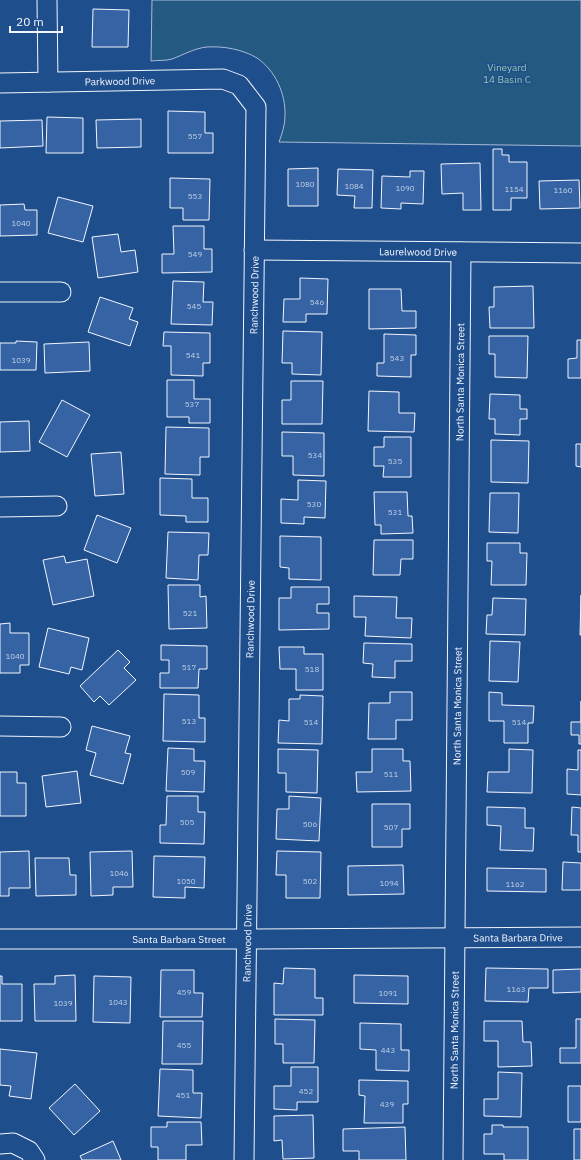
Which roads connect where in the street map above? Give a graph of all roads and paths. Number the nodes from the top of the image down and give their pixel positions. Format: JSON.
{"nodes":[{"id":1,"x":47,"y":0,"type":"edge"},
{"id":2,"x":48,"y":82,"type":"junction"},
{"id":3,"x":0,"y":83,"type":"edge"},
{"id":4,"x":239,"y":85,"type":"joint"},
{"id":5,"x":254,"y":250,"type":"junction"},
{"id":6,"x":461,"y":252,"type":"junction"},
{"id":7,"x":581,"y":253,"type":"edge"},
{"id":8,"x":0,"y":292,"type":"edge"},
{"id":9,"x":61,"y":292,"type":"dead end"},
{"id":10,"x":57,"y":506,"type":"dead end"},
{"id":11,"x":0,"y":507,"type":"edge"},
{"id":12,"x":0,"y":726,"type":"edge"},
{"id":13,"x":61,"y":727,"type":"dead end"},
{"id":14,"x":581,"y":937,"type":"edge"},
{"id":15,"x":455,"y":938,"type":"junction"},
{"id":16,"x":0,"y":939,"type":"edge"},
{"id":17,"x":247,"y":939,"type":"junction"},
{"id":18,"x":0,"y":1144,"type":"edge"},
{"id":19,"x":32,"y":1156,"type":"edge"},
{"id":20,"x":244,"y":1160,"type":"edge"},
{"id":21,"x":453,"y":1160,"type":"edge"}],
"edges":[{"from":1,"to":2,"type":"street"},
{"from":2,"to":3,"type":"street","name":"Parkwood Drive"},
{"from":2,"to":4,"type":"street","name":"Parkwood Drive"},
{"from":4,"to":5,"type":"street","name":"Ranchwood Drive"},
{"from":5,"to":6,"type":"street","name":"Laurelwood Drive"},
{"from":5,"to":17,"type":"street","name":"Ranchwood Drive"},
{"from":6,"to":7,"type":"street","name":"Laurelwood Drive"},
{"from":6,"to":15,"type":"street","name":"North Santa Monica Street"},
{"from":8,"to":9,"type":"street"},
{"from":10,"to":11,"type":"street"},
{"from":12,"to":13,"type":"street"},
{"from":14,"to":15,"type":"street","name":"Santa Barbara Drive"},
{"from":15,"to":17,"type":"street","name":"Santa Barbara Street"},
{"from":15,"to":21,"type":"street","name":"North Santa Monica Street"},
{"from":16,"to":17,"type":"street","name":"Santa Barbara Street"},
{"from":17,"to":20,"type":"street","name":"Ranchwood Drive"},
{"from":18,"to":19,"type":"street"}]}
